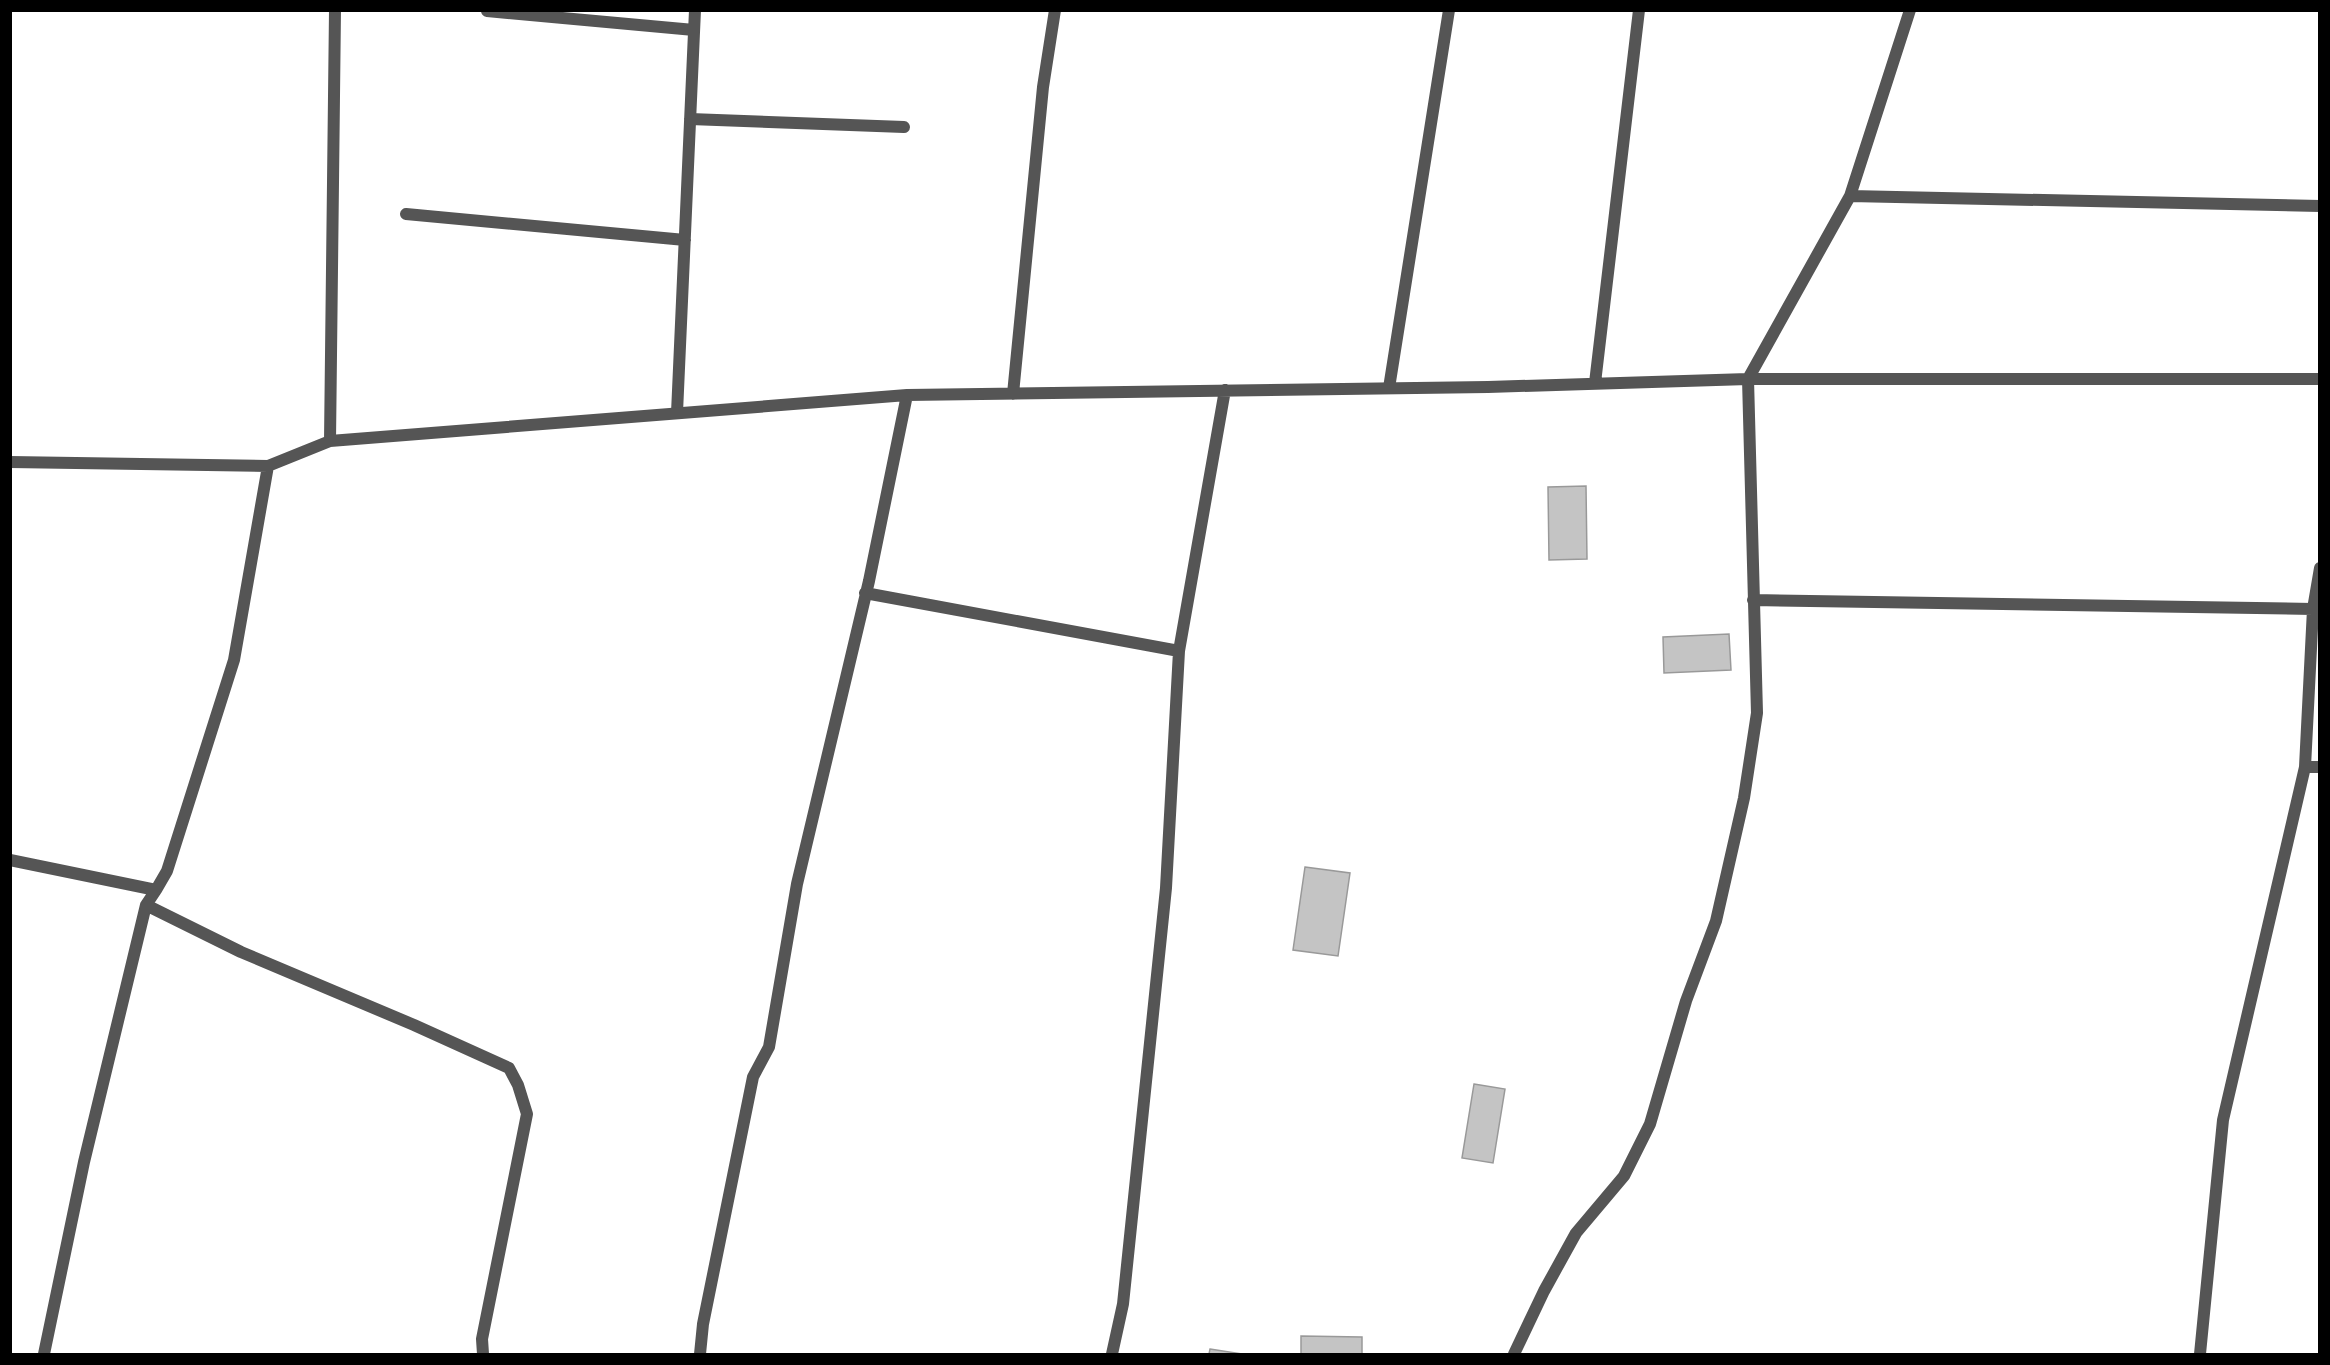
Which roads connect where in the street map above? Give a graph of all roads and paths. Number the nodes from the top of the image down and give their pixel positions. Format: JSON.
{"nodes":[{"id":1,"x":335,"y":10,"type":"edge"},
{"id":2,"x":695,"y":10,"type":"edge"},
{"id":3,"x":1055,"y":10,"type":"edge"},
{"id":4,"x":1449,"y":10,"type":"edge"},
{"id":5,"x":1639,"y":10,"type":"edge"},
{"id":6,"x":1910,"y":10,"type":"edge"},
{"id":7,"x":487,"y":11,"type":"edge"},
{"id":8,"x":694,"y":30,"type":"junction"},
{"id":9,"x":690,"y":119,"type":"junction"},
{"id":10,"x":904,"y":127,"type":"dead end"},
{"id":11,"x":1850,"y":196,"type":"junction"},
{"id":12,"x":2319,"y":206,"type":"edge"},
{"id":13,"x":406,"y":214,"type":"dead end"},
{"id":14,"x":685,"y":240,"type":"junction"},
{"id":15,"x":1748,"y":379,"type":"junction"},
{"id":16,"x":2319,"y":379,"type":"edge"},
{"id":17,"x":1595,"y":383,"type":"junction"},
{"id":18,"x":1389,"y":388,"type":"junction"},
{"id":19,"x":1225,"y":390,"type":"junction"},
{"id":20,"x":1013,"y":394,"type":"junction"},
{"id":21,"x":907,"y":395,"type":"junction"},
{"id":22,"x":677,"y":413,"type":"junction"},
{"id":23,"x":330,"y":441,"type":"junction"},
{"id":24,"x":10,"y":462,"type":"edge"},
{"id":25,"x":268,"y":466,"type":"junction"},
{"id":26,"x":2319,"y":568,"type":"edge"},
{"id":27,"x":866,"y":593,"type":"junction"},
{"id":28,"x":1753,"y":600,"type":"junction"},
{"id":29,"x":2313,"y":609,"type":"junction"},
{"id":30,"x":1179,"y":651,"type":"junction"},
{"id":31,"x":2305,"y":767,"type":"junction"},
{"id":32,"x":2319,"y":767,"type":"edge"},
{"id":33,"x":10,"y":860,"type":"edge"},
{"id":34,"x":156,"y":890,"type":"junction"},
{"id":35,"x":146,"y":905,"type":"junction"},
{"id":36,"x":44,"y":1354,"type":"edge"},
{"id":37,"x":483,"y":1354,"type":"edge"},
{"id":38,"x":700,"y":1354,"type":"edge"},
{"id":39,"x":1112,"y":1354,"type":"edge"},
{"id":40,"x":1514,"y":1354,"type":"edge"},
{"id":41,"x":2200,"y":1354,"type":"edge"}],
"edges":[{"from":1,"to":23,"type":"street"},
{"from":2,"to":8,"type":"street"},
{"from":3,"to":20,"type":"street"},
{"from":4,"to":18,"type":"street"},
{"from":5,"to":17,"type":"street"},
{"from":6,"to":11,"type":"street"},
{"from":7,"to":8,"type":"street"},
{"from":8,"to":9,"type":"street"},
{"from":9,"to":10,"type":"street"},
{"from":9,"to":14,"type":"street"},
{"from":11,"to":12,"type":"street"},
{"from":11,"to":15,"type":"street"},
{"from":13,"to":14,"type":"street"},
{"from":14,"to":22,"type":"street"},
{"from":15,"to":16,"type":"street"},
{"from":15,"to":17,"type":"street"},
{"from":15,"to":28,"type":"street"},
{"from":17,"to":18,"type":"street"},
{"from":18,"to":19,"type":"street"},
{"from":19,"to":20,"type":"street"},
{"from":19,"to":30,"type":"street"},
{"from":20,"to":21,"type":"street"},
{"from":21,"to":22,"type":"street"},
{"from":21,"to":27,"type":"street"},
{"from":22,"to":23,"type":"street"},
{"from":23,"to":25,"type":"street"},
{"from":24,"to":25,"type":"street"},
{"from":25,"to":34,"type":"street"},
{"from":26,"to":29,"type":"street"},
{"from":27,"to":30,"type":"street"},
{"from":27,"to":38,"type":"street"},
{"from":28,"to":29,"type":"street"},
{"from":28,"to":40,"type":"street"},
{"from":29,"to":31,"type":"street"},
{"from":30,"to":39,"type":"street"},
{"from":31,"to":32,"type":"street"},
{"from":31,"to":41,"type":"street"},
{"from":33,"to":34,"type":"street"},
{"from":34,"to":35,"type":"street"},
{"from":35,"to":36,"type":"street"},
{"from":35,"to":37,"type":"street"}]}
